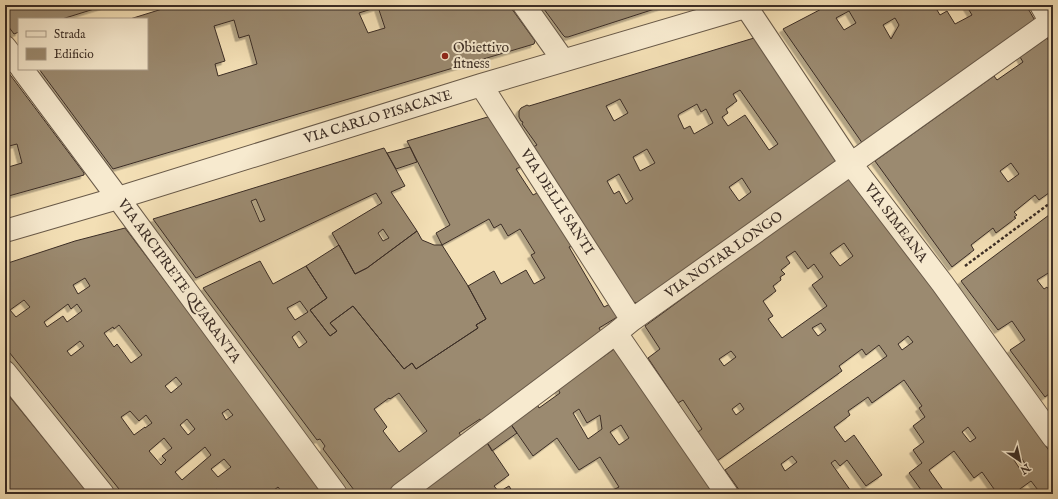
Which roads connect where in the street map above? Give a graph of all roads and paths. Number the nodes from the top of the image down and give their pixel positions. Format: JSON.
{"nodes":[{"id":1,"x":524,"y":5,"type":"edge"},
{"id":2,"x":748,"y":6,"type":"edge"},
{"id":3,"x":1048,"y":18,"type":"edge"},
{"id":4,"x":5,"y":47,"type":"edge"},
{"id":5,"x":563,"y":60,"type":"junction"},
{"id":6,"x":18,"y":65,"type":"edge"},
{"id":7,"x":23,"y":70,"type":"edge"},
{"id":8,"x":481,"y":85,"type":"junction"},
{"id":9,"x":851,"y":164,"type":"junction"},
{"id":10,"x":118,"y":198,"type":"junction"},
{"id":11,"x":1053,"y":201,"type":"edge"},
{"id":12,"x":5,"y":231,"type":"edge"},
{"id":13,"x":942,"y":283,"type":"junction"},
{"id":14,"x":632,"y":320,"type":"junction"},
{"id":15,"x":616,"y":333,"type":"junction"},
{"id":16,"x":5,"y":372,"type":"edge"},
{"id":17,"x":1053,"y":437,"type":"edge"},
{"id":18,"x":103,"y":494,"type":"edge"},
{"id":19,"x":336,"y":494,"type":"edge"},
{"id":20,"x":401,"y":494,"type":"edge"},
{"id":21,"x":726,"y":494,"type":"edge"}],
"edges":[{"from":1,"to":5,"type":"street"},
{"from":2,"to":5,"type":"street","name":"VIA CARLO PISACANE"},
{"from":2,"to":9,"type":"street","name":"VIA SIMEANA"},
{"from":3,"to":9,"type":"street","name":"VIA NOTAR LONGO"},
{"from":4,"to":6,"type":"street"},
{"from":5,"to":8,"type":"street","name":"VIA CARLO PISACANE"},
{"from":7,"to":10,"type":"street","name":"VIA ARCIPRETE QUARANTA"},
{"from":8,"to":10,"type":"street","name":"VIA CARLO PISACANE"},
{"from":8,"to":14,"type":"street","name":"VIA DELLI SANTI"},
{"from":9,"to":13,"type":"street","name":"VIA SIMEANA"},
{"from":9,"to":14,"type":"street","name":"VIA NOTAR LONGO"},
{"from":10,"to":12,"type":"street","name":"VIA CARLO PISACANE"},
{"from":10,"to":19,"type":"street","name":"VIA ARCIPRETE QUARANTA"},
{"from":11,"to":13,"type":"path"},
{"from":13,"to":17,"type":"street","name":"VIA SIMEANA"},
{"from":14,"to":15,"type":"street","name":"VIA NOTAR LONGO"},
{"from":15,"to":20,"type":"street","name":"VIA NOTAR LONGO"},
{"from":15,"to":21,"type":"street"},
{"from":16,"to":18,"type":"street"}]}
